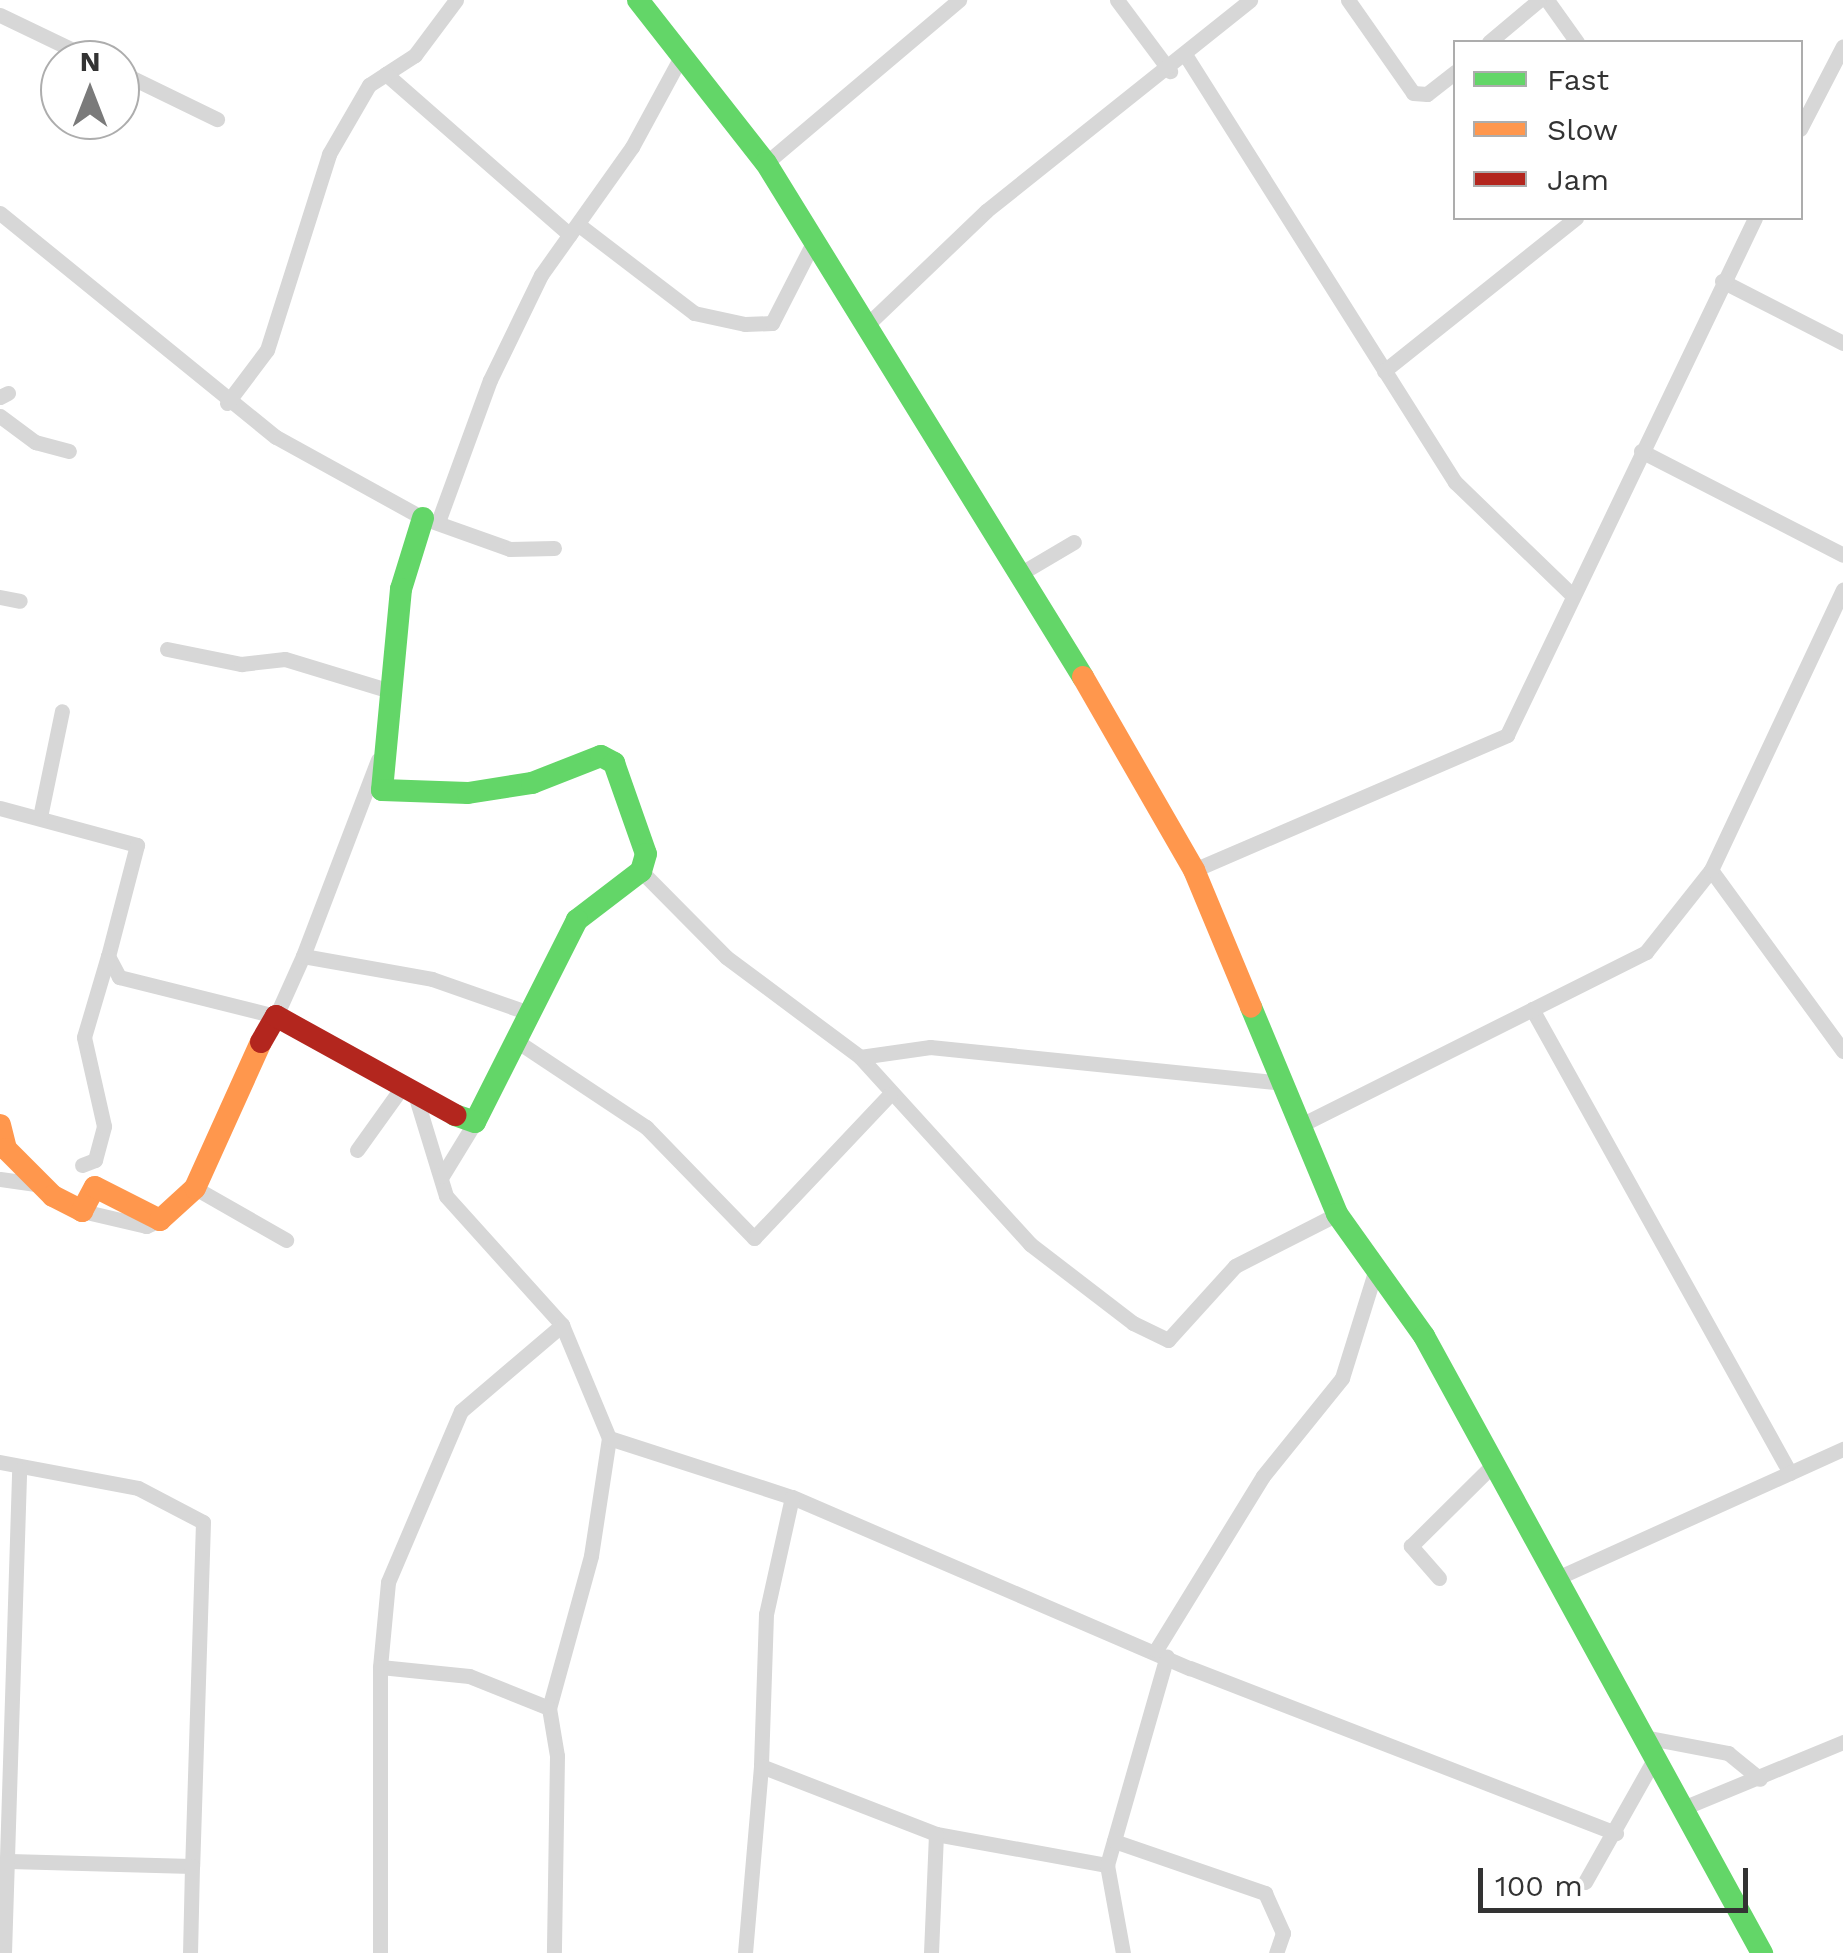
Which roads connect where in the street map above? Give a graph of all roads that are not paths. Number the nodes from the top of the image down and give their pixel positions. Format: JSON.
{"nodes":[{"id":1,"x":456,"y":0,"type":"edge"},
{"id":2,"x":638,"y":0,"type":"edge"},
{"id":3,"x":960,"y":0,"type":"edge"},
{"id":4,"x":1117,"y":0,"type":"edge"},
{"id":5,"x":1250,"y":0,"type":"edge"},
{"id":6,"x":1348,"y":0,"type":"edge"},
{"id":7,"x":1543,"y":0,"type":"edge"},
{"id":8,"x":934,"y":6,"type":"edge"},
{"id":9,"x":0,"y":15,"type":"edge"},
{"id":10,"x":52,"y":40,"type":"edge"},
{"id":11,"x":1492,"y":40,"type":"edge"},
{"id":12,"x":1575,"y":40,"type":"edge"},
{"id":13,"x":1843,"y":46,"type":"edge"},
{"id":14,"x":683,"y":53,"type":"junction"},
{"id":15,"x":1186,"y":56,"type":"junction"},
{"id":16,"x":1170,"y":71,"type":"junction"},
{"id":17,"x":1453,"y":72,"type":"edge"},
{"id":18,"x":386,"y":74,"type":"junction"},
{"id":19,"x":140,"y":82,"type":"edge"},
{"id":20,"x":217,"y":119,"type":"dead end"},
{"id":21,"x":1803,"y":122,"type":"edge"},
{"id":22,"x":766,"y":163,"type":"junction"},
{"id":23,"x":0,"y":214,"type":"edge"},
{"id":24,"x":1573,"y":220,"type":"edge"},
{"id":25,"x":1754,"y":220,"type":"edge"},
{"id":26,"x":574,"y":230,"type":"junction"},
{"id":27,"x":814,"y":241,"type":"junction"},
{"id":28,"x":1722,"y":281,"type":"junction"},
{"id":29,"x":870,"y":322,"type":"junction"},
{"id":30,"x":1843,"y":342,"type":"edge"},
{"id":31,"x":1384,"y":371,"type":"junction"},
{"id":32,"x":228,"y":402,"type":"junction"},
{"id":33,"x":0,"y":416,"type":"edge"},
{"id":34,"x":69,"y":451,"type":"dead end"},
{"id":35,"x":1642,"y":451,"type":"junction"},
{"id":36,"x":430,"y":520,"type":"junction"},
{"id":37,"x":1074,"y":542,"type":"dead end"},
{"id":38,"x":554,"y":548,"type":"dead end"},
{"id":39,"x":1843,"y":555,"type":"edge"},
{"id":40,"x":1024,"y":572,"type":"junction"},
{"id":41,"x":1843,"y":590,"type":"edge"},
{"id":42,"x":1573,"y":596,"type":"junction"},
{"id":43,"x":0,"y":597,"type":"edge"},
{"id":44,"x":20,"y":602,"type":"dead end"},
{"id":45,"x":167,"y":649,"type":"dead end"},
{"id":46,"x":390,"y":691,"type":"junction"},
{"id":47,"x":62,"y":710,"type":"dead end"},
{"id":48,"x":378,"y":760,"type":"junction"},
{"id":49,"x":0,"y":808,"type":"edge"},
{"id":50,"x":40,"y":817,"type":"junction"},
{"id":51,"x":1194,"y":870,"type":"junction"},
{"id":52,"x":1711,"y":870,"type":"junction"},
{"id":53,"x":641,"y":871,"type":"junction"},
{"id":54,"x":108,"y":956,"type":"junction"},
{"id":55,"x":304,"y":956,"type":"junction"},
{"id":56,"x":1532,"y":1009,"type":"junction"},
{"id":57,"x":532,"y":1014,"type":"junction"},
{"id":58,"x":276,"y":1016,"type":"junction"},
{"id":59,"x":518,"y":1042,"type":"junction"},
{"id":60,"x":1843,"y":1052,"type":"edge"},
{"id":61,"x":860,"y":1057,"type":"junction"},
{"id":62,"x":1284,"y":1084,"type":"junction"},
{"id":63,"x":890,"y":1094,"type":"junction"},
{"id":64,"x":408,"y":1095,"type":"junction"},
{"id":65,"x":475,"y":1122,"type":"junction"},
{"id":66,"x":0,"y":1125,"type":"edge"},
{"id":67,"x":1301,"y":1125,"type":"junction"},
{"id":68,"x":357,"y":1150,"type":"dead end"},
{"id":69,"x":82,"y":1165,"type":"dead end"},
{"id":70,"x":442,"y":1176,"type":"junction"},
{"id":71,"x":0,"y":1179,"type":"edge"},
{"id":72,"x":36,"y":1184,"type":"junction"},
{"id":73,"x":195,"y":1188,"type":"junction"},
{"id":74,"x":1337,"y":1214,"type":"junction"},
{"id":75,"x":286,"y":1240,"type":"dead end"},
{"id":76,"x":1376,"y":1268,"type":"junction"},
{"id":77,"x":562,"y":1325,"type":"junction"},
{"id":78,"x":609,"y":1438,"type":"junction"},
{"id":79,"x":1843,"y":1449,"type":"edge"},
{"id":80,"x":0,"y":1462,"type":"edge"},
{"id":81,"x":1494,"y":1464,"type":"junction"},
{"id":82,"x":19,"y":1470,"type":"junction"},
{"id":83,"x":1790,"y":1473,"type":"junction"},
{"id":84,"x":792,"y":1497,"type":"junction"},
{"id":85,"x":1439,"y":1578,"type":"dead end"},
{"id":86,"x":1557,"y":1578,"type":"junction"},
{"id":87,"x":1162,"y":1653,"type":"junction"},
{"id":88,"x":380,"y":1667,"type":"junction"},
{"id":89,"x":548,"y":1708,"type":"junction"},
{"id":90,"x":1843,"y":1742,"type":"edge"},
{"id":91,"x":1650,"y":1748,"type":"junction"},
{"id":92,"x":761,"y":1766,"type":"junction"},
{"id":93,"x":1760,"y":1779,"type":"junction"},
{"id":94,"x":1682,"y":1808,"type":"junction"},
{"id":95,"x":1615,"y":1832,"type":"junction"},
{"id":96,"x":936,"y":1834,"type":"junction"},
{"id":97,"x":1114,"y":1841,"type":"junction"},
{"id":98,"x":9,"y":1861,"type":"junction"},
{"id":99,"x":1106,"y":1864,"type":"junction"},
{"id":100,"x":192,"y":1866,"type":"junction"},
{"id":101,"x":1584,"y":1882,"type":"dead end"},
{"id":102,"x":1124,"y":1950,"type":"edge"},
{"id":103,"x":4,"y":1953,"type":"edge"},
{"id":104,"x":190,"y":1953,"type":"edge"},
{"id":105,"x":380,"y":1953,"type":"edge"},
{"id":106,"x":554,"y":1953,"type":"edge"},
{"id":107,"x":746,"y":1953,"type":"edge"},
{"id":108,"x":931,"y":1953,"type":"edge"},
{"id":109,"x":1141,"y":1953,"type":"edge"},
{"id":110,"x":1276,"y":1953,"type":"edge"},
{"id":111,"x":1762,"y":1953,"type":"edge"}],
"edges":[{"from":1,"to":18,"type":"street"},
{"from":2,"to":14,"type":"street"},
{"from":3,"to":8,"type":"street"},
{"from":4,"to":16,"type":"street"},
{"from":5,"to":15,"type":"street"},
{"from":6,"to":17,"type":"street"},
{"from":7,"to":11,"type":"street"},
{"from":7,"to":12,"type":"street"},
{"from":8,"to":22,"type":"street"},
{"from":9,"to":10,"type":"street"},
{"from":13,"to":21,"type":"street"},
{"from":14,"to":22,"type":"street"},
{"from":14,"to":26,"type":"street"},
{"from":15,"to":16,"type":"street"},
{"from":15,"to":31,"type":"street"},
{"from":16,"to":29,"type":"street"},
{"from":18,"to":26,"type":"street"},
{"from":18,"to":32,"type":"street"},
{"from":19,"to":20,"type":"street"},
{"from":22,"to":27,"type":"street"},
{"from":23,"to":32,"type":"street"},
{"from":24,"to":31,"type":"street"},
{"from":25,"to":28,"type":"street"},
{"from":26,"to":27,"type":"street"},
{"from":26,"to":36,"type":"street"},
{"from":27,"to":29,"type":"street"},
{"from":28,"to":30,"type":"street"},
{"from":28,"to":35,"type":"street"},
{"from":29,"to":40,"type":"street"},
{"from":31,"to":42,"type":"street"},
{"from":32,"to":36,"type":"street"},
{"from":33,"to":34,"type":"street"},
{"from":35,"to":39,"type":"street"},
{"from":35,"to":42,"type":"street"},
{"from":36,"to":38,"type":"street"},
{"from":36,"to":46,"type":"street"},
{"from":37,"to":40,"type":"street"},
{"from":40,"to":51,"type":"street"},
{"from":41,"to":52,"type":"street"},
{"from":42,"to":51,"type":"street"},
{"from":43,"to":44,"type":"street"},
{"from":45,"to":46,"type":"street"},
{"from":46,"to":48,"type":"street"},
{"from":47,"to":50,"type":"street"},
{"from":48,"to":53,"type":"street"},
{"from":48,"to":55,"type":"street"},
{"from":49,"to":50,"type":"street"},
{"from":50,"to":54,"type":"street"},
{"from":51,"to":62,"type":"street"},
{"from":52,"to":56,"type":"street"},
{"from":52,"to":60,"type":"street"},
{"from":53,"to":57,"type":"street"},
{"from":53,"to":61,"type":"street"},
{"from":54,"to":58,"type":"street"},
{"from":54,"to":69,"type":"street"},
{"from":55,"to":57,"type":"street"},
{"from":55,"to":58,"type":"street"},
{"from":56,"to":67,"type":"street"},
{"from":56,"to":83,"type":"street"},
{"from":57,"to":59,"type":"street"},
{"from":58,"to":64,"type":"street"},
{"from":58,"to":73,"type":"street"},
{"from":59,"to":63,"type":"street"},
{"from":59,"to":65,"type":"street"},
{"from":61,"to":62,"type":"street"},
{"from":61,"to":63,"type":"street"},
{"from":62,"to":67,"type":"street"},
{"from":63,"to":74,"type":"street"},
{"from":64,"to":65,"type":"street"},
{"from":64,"to":68,"type":"street"},
{"from":64,"to":70,"type":"street"},
{"from":65,"to":70,"type":"street"},
{"from":66,"to":72,"type":"street"},
{"from":67,"to":74,"type":"street"},
{"from":70,"to":77,"type":"street"},
{"from":71,"to":72,"type":"street"},
{"from":72,"to":73,"type":"street"},
{"from":73,"to":75,"type":"street"},
{"from":74,"to":76,"type":"street"},
{"from":76,"to":81,"type":"street"},
{"from":76,"to":87,"type":"street"},
{"from":77,"to":78,"type":"street"},
{"from":77,"to":88,"type":"street"},
{"from":78,"to":84,"type":"street"},
{"from":78,"to":89,"type":"street"},
{"from":79,"to":83,"type":"street"},
{"from":80,"to":82,"type":"street"},
{"from":81,"to":85,"type":"street"},
{"from":81,"to":86,"type":"street"},
{"from":82,"to":98,"type":"street"},
{"from":82,"to":100,"type":"street"},
{"from":83,"to":86,"type":"street"},
{"from":84,"to":87,"type":"street"},
{"from":84,"to":92,"type":"street"},
{"from":86,"to":91,"type":"street"},
{"from":87,"to":95,"type":"street"},
{"from":87,"to":97,"type":"street"},
{"from":88,"to":89,"type":"street"},
{"from":88,"to":105,"type":"street"},
{"from":89,"to":106,"type":"street"},
{"from":90,"to":93,"type":"street"},
{"from":91,"to":93,"type":"street"},
{"from":91,"to":94,"type":"street"},
{"from":91,"to":95,"type":"street"},
{"from":92,"to":96,"type":"street"},
{"from":92,"to":107,"type":"street"},
{"from":93,"to":94,"type":"street"},
{"from":94,"to":111,"type":"street"},
{"from":95,"to":101,"type":"street"},
{"from":96,"to":99,"type":"street"},
{"from":96,"to":108,"type":"street"},
{"from":97,"to":99,"type":"street"},
{"from":97,"to":110,"type":"street"},
{"from":98,"to":100,"type":"street"},
{"from":98,"to":103,"type":"street"},
{"from":99,"to":102,"type":"street"},
{"from":100,"to":104,"type":"street"},
{"from":102,"to":109,"type":"street"}]}
